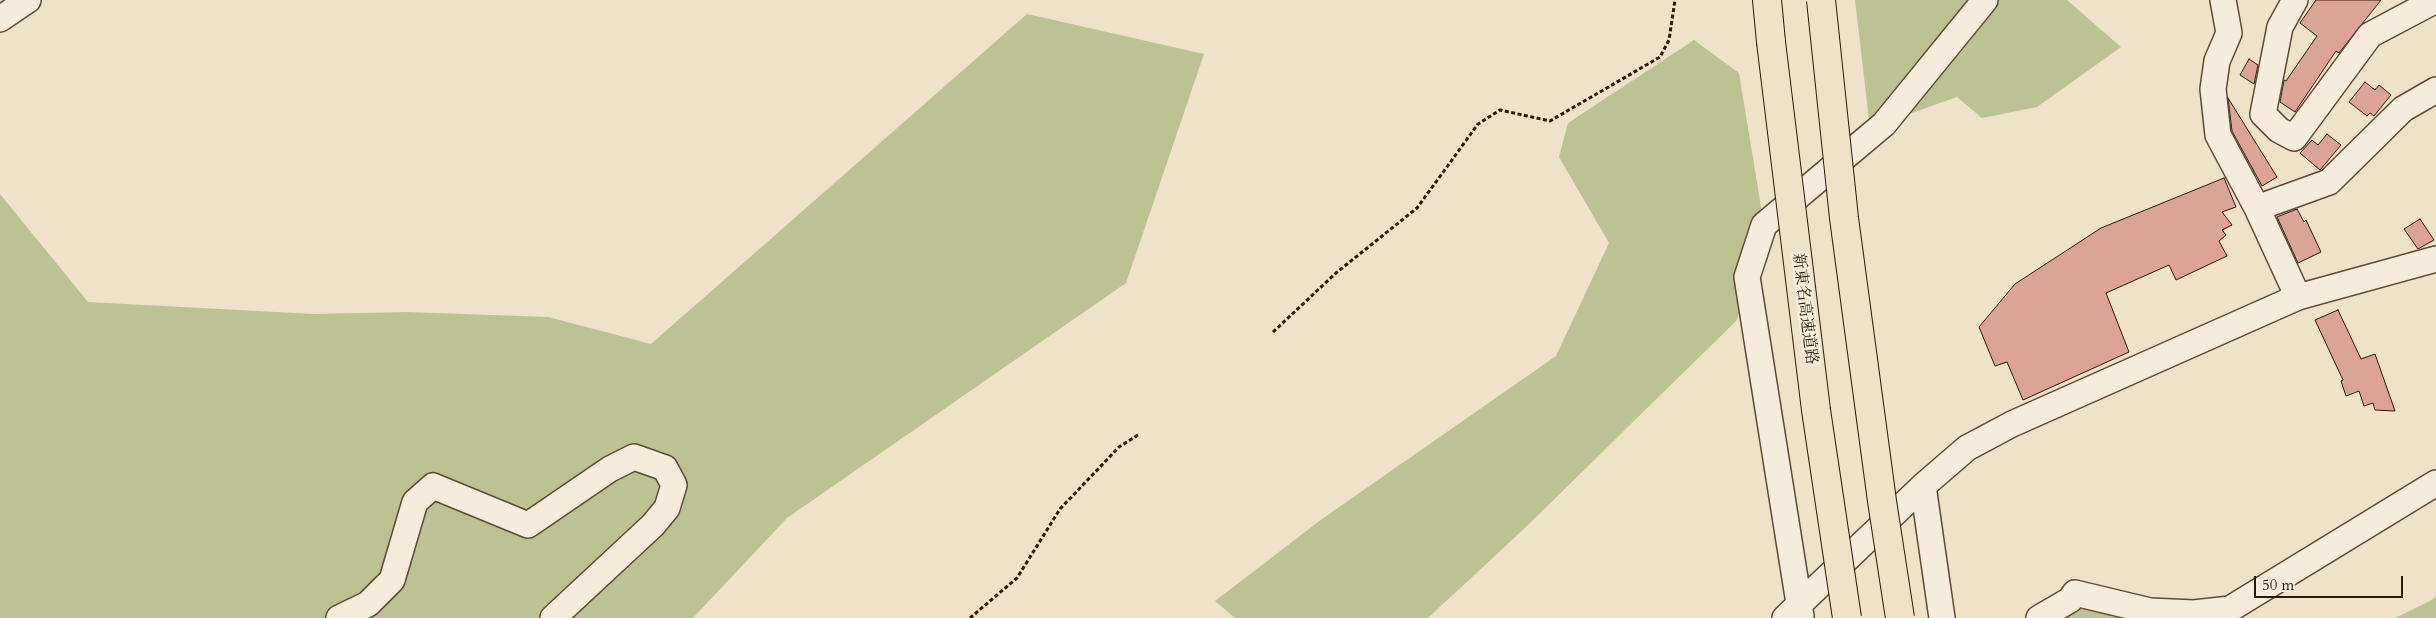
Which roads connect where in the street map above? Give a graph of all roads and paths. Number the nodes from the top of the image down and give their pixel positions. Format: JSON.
{"nodes":[{"id":1,"x":28,"y":0,"type":"edge"},
{"id":2,"x":1675,"y":0,"type":"edge"},
{"id":3,"x":1767,"y":0,"type":"edge"},
{"id":4,"x":1821,"y":0,"type":"edge"},
{"id":5,"x":1985,"y":0,"type":"edge"},
{"id":6,"x":2223,"y":0,"type":"edge"},
{"id":7,"x":2295,"y":0,"type":"edge"},
{"id":8,"x":2436,"y":0,"type":"edge"},
{"id":9,"x":0,"y":19,"type":"edge"},
{"id":10,"x":2436,"y":90,"type":"edge"},
{"id":11,"x":2257,"y":208,"type":"junction"},
{"id":12,"x":2436,"y":259,"type":"edge"},
{"id":13,"x":2298,"y":297,"type":"junction"},
{"id":14,"x":1273,"y":332,"type":"dead end"},
{"id":15,"x":1138,"y":435,"type":"dead end"},
{"id":16,"x":2436,"y":483,"type":"edge"},
{"id":17,"x":1923,"y":486,"type":"junction"},
{"id":18,"x":1795,"y":614,"type":"edge"},
{"id":19,"x":339,"y":618,"type":"edge"},
{"id":20,"x":553,"y":618,"type":"edge"},
{"id":21,"x":970,"y":618,"type":"edge"},
{"id":22,"x":1848,"y":618,"type":"edge"},
{"id":23,"x":1900,"y":618,"type":"edge"},
{"id":24,"x":1942,"y":618,"type":"edge"},
{"id":25,"x":2039,"y":618,"type":"edge"}],
"edges":[{"from":1,"to":9,"type":"street"},
{"from":2,"to":14,"type":"path"},
{"from":3,"to":22,"type":"highway","name":"新東名高速道路","bridge":true},
{"from":4,"to":23,"type":"highway","bridge":true},
{"from":5,"to":18,"type":"street"},
{"from":6,"to":11,"type":"street"},
{"from":7,"to":8,"type":"street"},
{"from":10,"to":11,"type":"street"},
{"from":11,"to":13,"type":"street"},
{"from":12,"to":13,"type":"street"},
{"from":13,"to":17,"type":"street"},
{"from":15,"to":21,"type":"path"},
{"from":16,"to":25,"type":"street"},
{"from":17,"to":18,"type":"street"},
{"from":17,"to":24,"type":"street"},
{"from":19,"to":20,"type":"street"}]}
